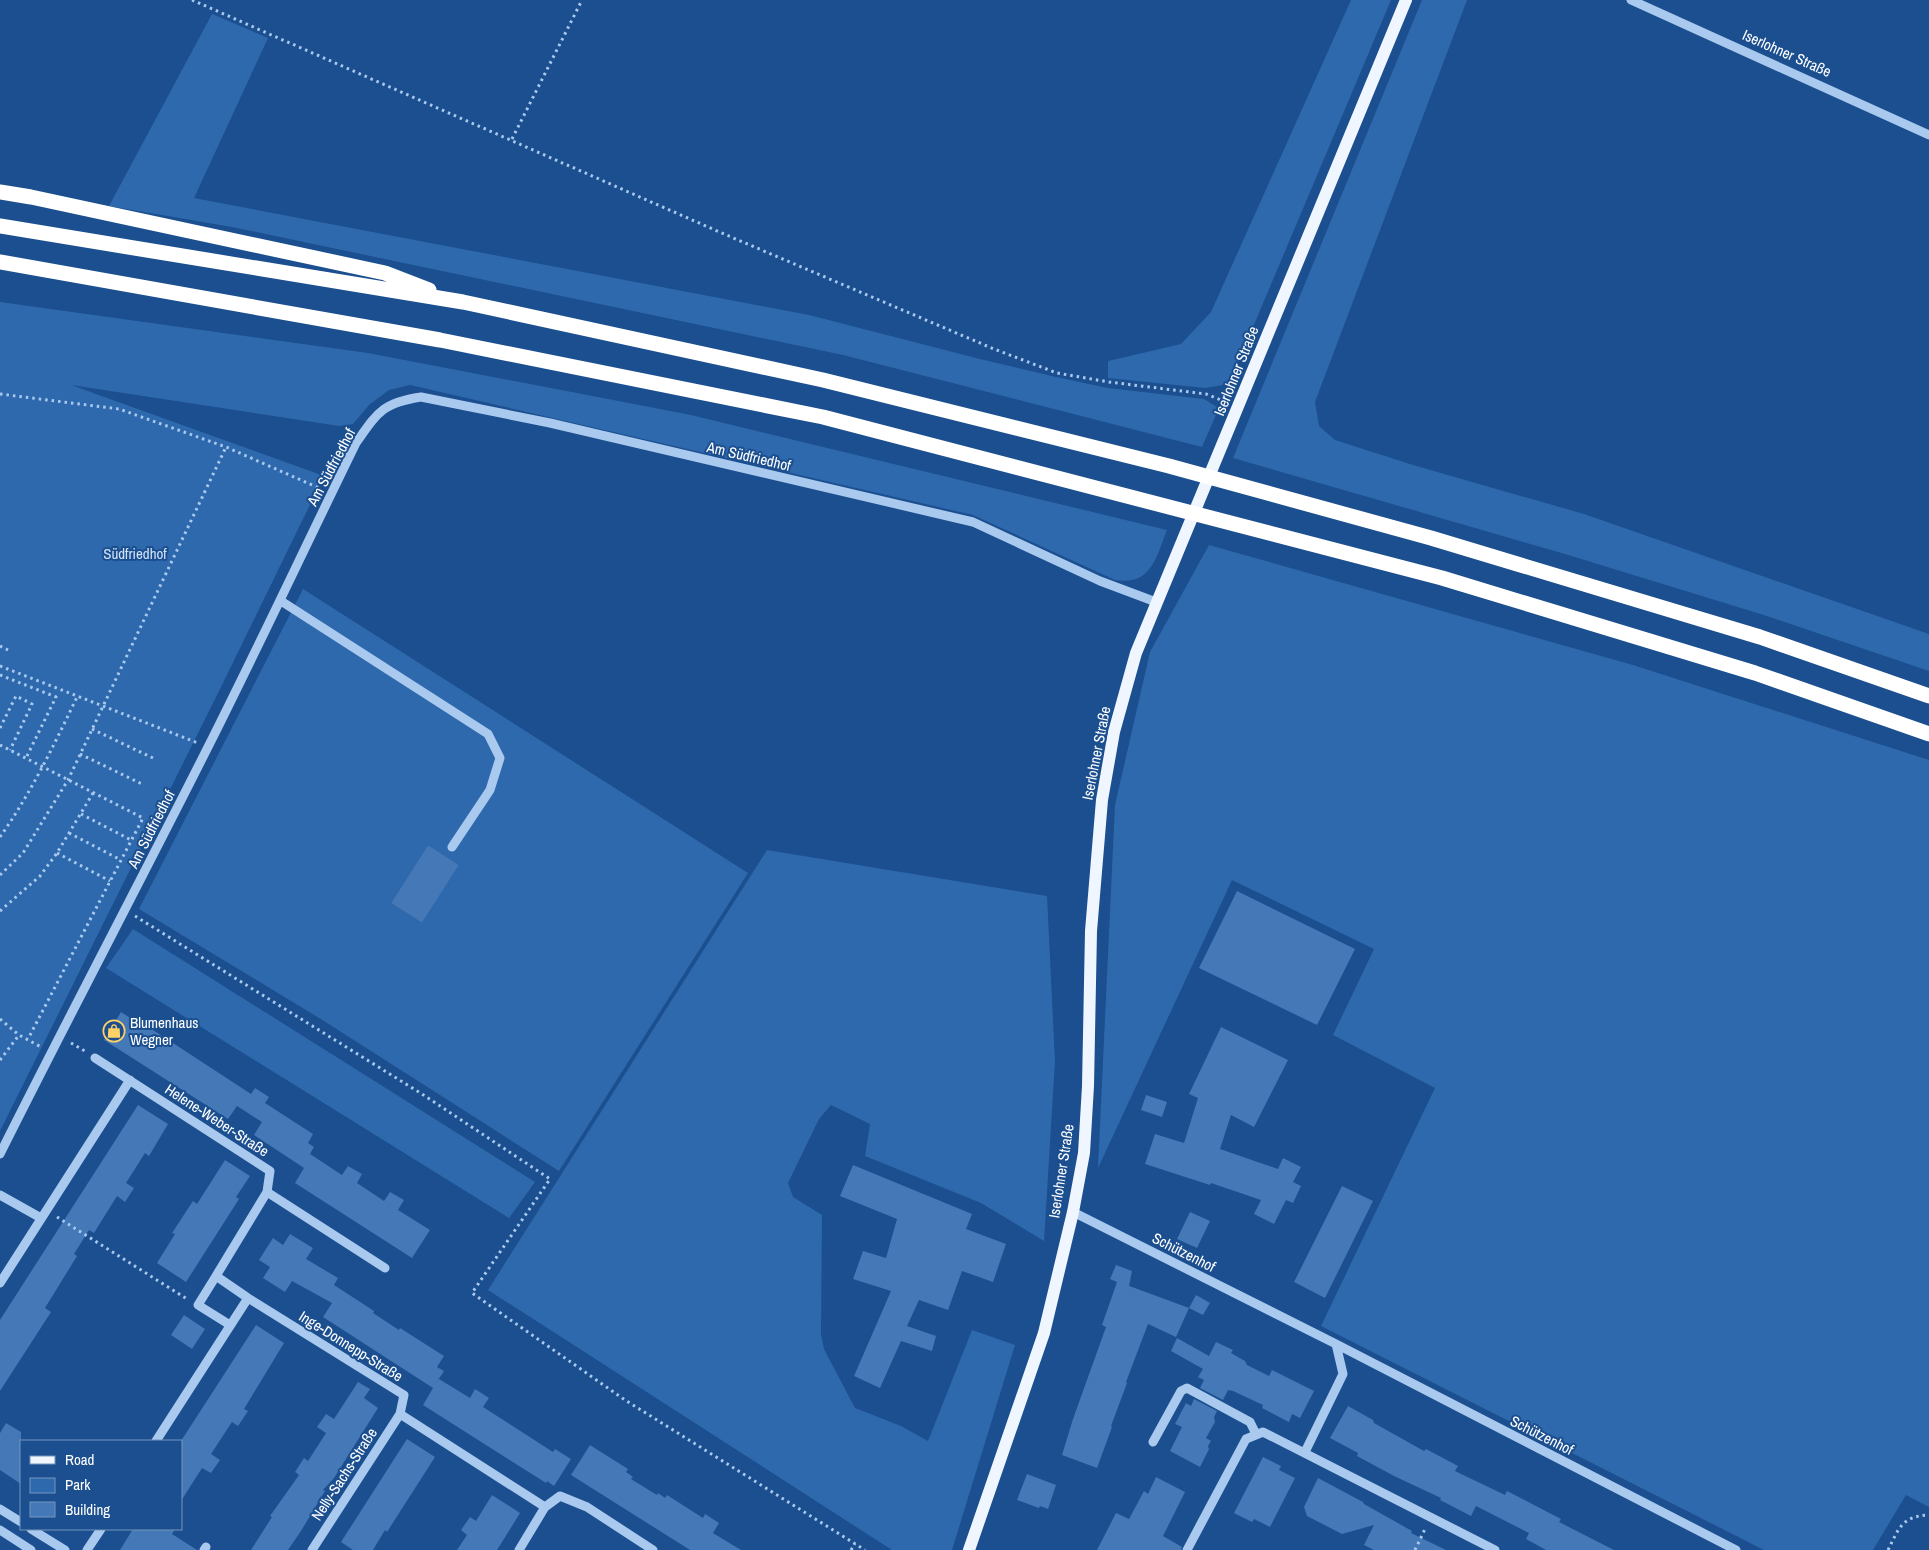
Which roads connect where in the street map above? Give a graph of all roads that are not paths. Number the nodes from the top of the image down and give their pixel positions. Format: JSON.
{"nodes":[{"id":1,"x":1406,"y":0,"type":"edge"},
{"id":2,"x":1631,"y":0,"type":"edge"},
{"id":3,"x":1929,"y":136,"type":"edge"},
{"id":4,"x":0,"y":192,"type":"edge"},
{"id":5,"x":0,"y":226,"type":"edge"},
{"id":6,"x":0,"y":262,"type":"edge"},
{"id":7,"x":20,"y":265,"type":"junction"},
{"id":8,"x":0,"y":268,"type":"edge"},
{"id":9,"x":463,"y":302,"type":"junction"},
{"id":10,"x":281,"y":601,"type":"junction"},
{"id":11,"x":1156,"y":602,"type":"junction"},
{"id":12,"x":1929,"y":696,"type":"edge"},
{"id":13,"x":1929,"y":734,"type":"edge"},
{"id":14,"x":452,"y":847,"type":"dead end"},
{"id":15,"x":95,"y":1058,"type":"road end"},
{"id":16,"x":130,"y":1080,"type":"junction"},
{"id":17,"x":0,"y":1154,"type":"edge"},
{"id":18,"x":267,"y":1192,"type":"junction"},
{"id":19,"x":0,"y":1195,"type":"edge"},
{"id":20,"x":1073,"y":1212,"type":"junction"},
{"id":21,"x":41,"y":1218,"type":"junction"},
{"id":22,"x":386,"y":1268,"type":"dead end"},
{"id":23,"x":216,"y":1276,"type":"junction"},
{"id":24,"x":0,"y":1283,"type":"edge"},
{"id":25,"x":248,"y":1298,"type":"junction"},
{"id":26,"x":230,"y":1325,"type":"junction"},
{"id":27,"x":1336,"y":1344,"type":"junction"},
{"id":28,"x":400,"y":1414,"type":"junction"},
{"id":29,"x":1256,"y":1434,"type":"junction"},
{"id":30,"x":157,"y":1440,"type":"edge"},
{"id":31,"x":1153,"y":1442,"type":"dead end"},
{"id":32,"x":1305,"y":1452,"type":"junction"},
{"id":33,"x":545,"y":1508,"type":"junction"},
{"id":34,"x":0,"y":1509,"type":"edge"},
{"id":35,"x":20,"y":1521,"type":"edge"},
{"id":36,"x":0,"y":1530,"type":"edge"},
{"id":37,"x":33,"y":1530,"type":"edge"},
{"id":38,"x":100,"y":1530,"type":"edge"},
{"id":39,"x":31,"y":1550,"type":"edge"},
{"id":40,"x":65,"y":1550,"type":"edge"},
{"id":41,"x":87,"y":1550,"type":"edge"},
{"id":42,"x":312,"y":1550,"type":"edge"},
{"id":43,"x":519,"y":1550,"type":"edge"},
{"id":44,"x":653,"y":1550,"type":"edge"},
{"id":45,"x":969,"y":1550,"type":"edge"},
{"id":46,"x":1187,"y":1550,"type":"edge"},
{"id":47,"x":1495,"y":1550,"type":"edge"},
{"id":48,"x":1736,"y":1550,"type":"edge"}],
"edges":[{"from":1,"to":11,"type":"main road","name":"Iserlohner Straße"},
{"from":2,"to":3,"type":"street","name":"Iserlohner Straße"},
{"from":4,"to":9,"type":"highway"},
{"from":5,"to":9,"type":"highway"},
{"from":6,"to":7,"type":"highway"},
{"from":7,"to":8,"type":"highway"},
{"from":7,"to":13,"type":"highway"},
{"from":9,"to":12,"type":"highway"},
{"from":10,"to":11,"type":"street","name":"Am Südfriedhof"},
{"from":10,"to":14,"type":"street"},
{"from":10,"to":17,"type":"street","name":"Am Südfriedhof"},
{"from":11,"to":20,"type":"main road","name":"Iserlohner Straße"},
{"from":15,"to":16,"type":"street","name":"Helene-Weber-Straße"},
{"from":16,"to":18,"type":"street","name":"Helene-Weber-Straße"},
{"from":16,"to":21,"type":"street"},
{"from":18,"to":22,"type":"street"},
{"from":18,"to":23,"type":"street"},
{"from":19,"to":21,"type":"street"},
{"from":20,"to":27,"type":"street","name":"Schützenhof"},
{"from":20,"to":45,"type":"main road","name":"Iserlohner Straße"},
{"from":21,"to":24,"type":"street"},
{"from":23,"to":25,"type":"street","name":"Inge-Donnepp-Straße"},
{"from":23,"to":26,"type":"street"},
{"from":25,"to":26,"type":"street"},
{"from":25,"to":28,"type":"street","name":"Inge-Donnepp-Straße"},
{"from":26,"to":30,"type":"street"},
{"from":27,"to":32,"type":"street"},
{"from":27,"to":48,"type":"street","name":"Schützenhof"},
{"from":28,"to":33,"type":"street"},
{"from":28,"to":42,"type":"street","name":"Nelly-Sachs-Straße"},
{"from":29,"to":31,"type":"street"},
{"from":29,"to":32,"type":"street"},
{"from":29,"to":46,"type":"street"},
{"from":32,"to":47,"type":"street"},
{"from":33,"to":43,"type":"street"},
{"from":33,"to":44,"type":"street"},
{"from":34,"to":35,"type":"street"},
{"from":36,"to":39,"type":"street"},
{"from":37,"to":40,"type":"street"},
{"from":38,"to":41,"type":"street"}]}
